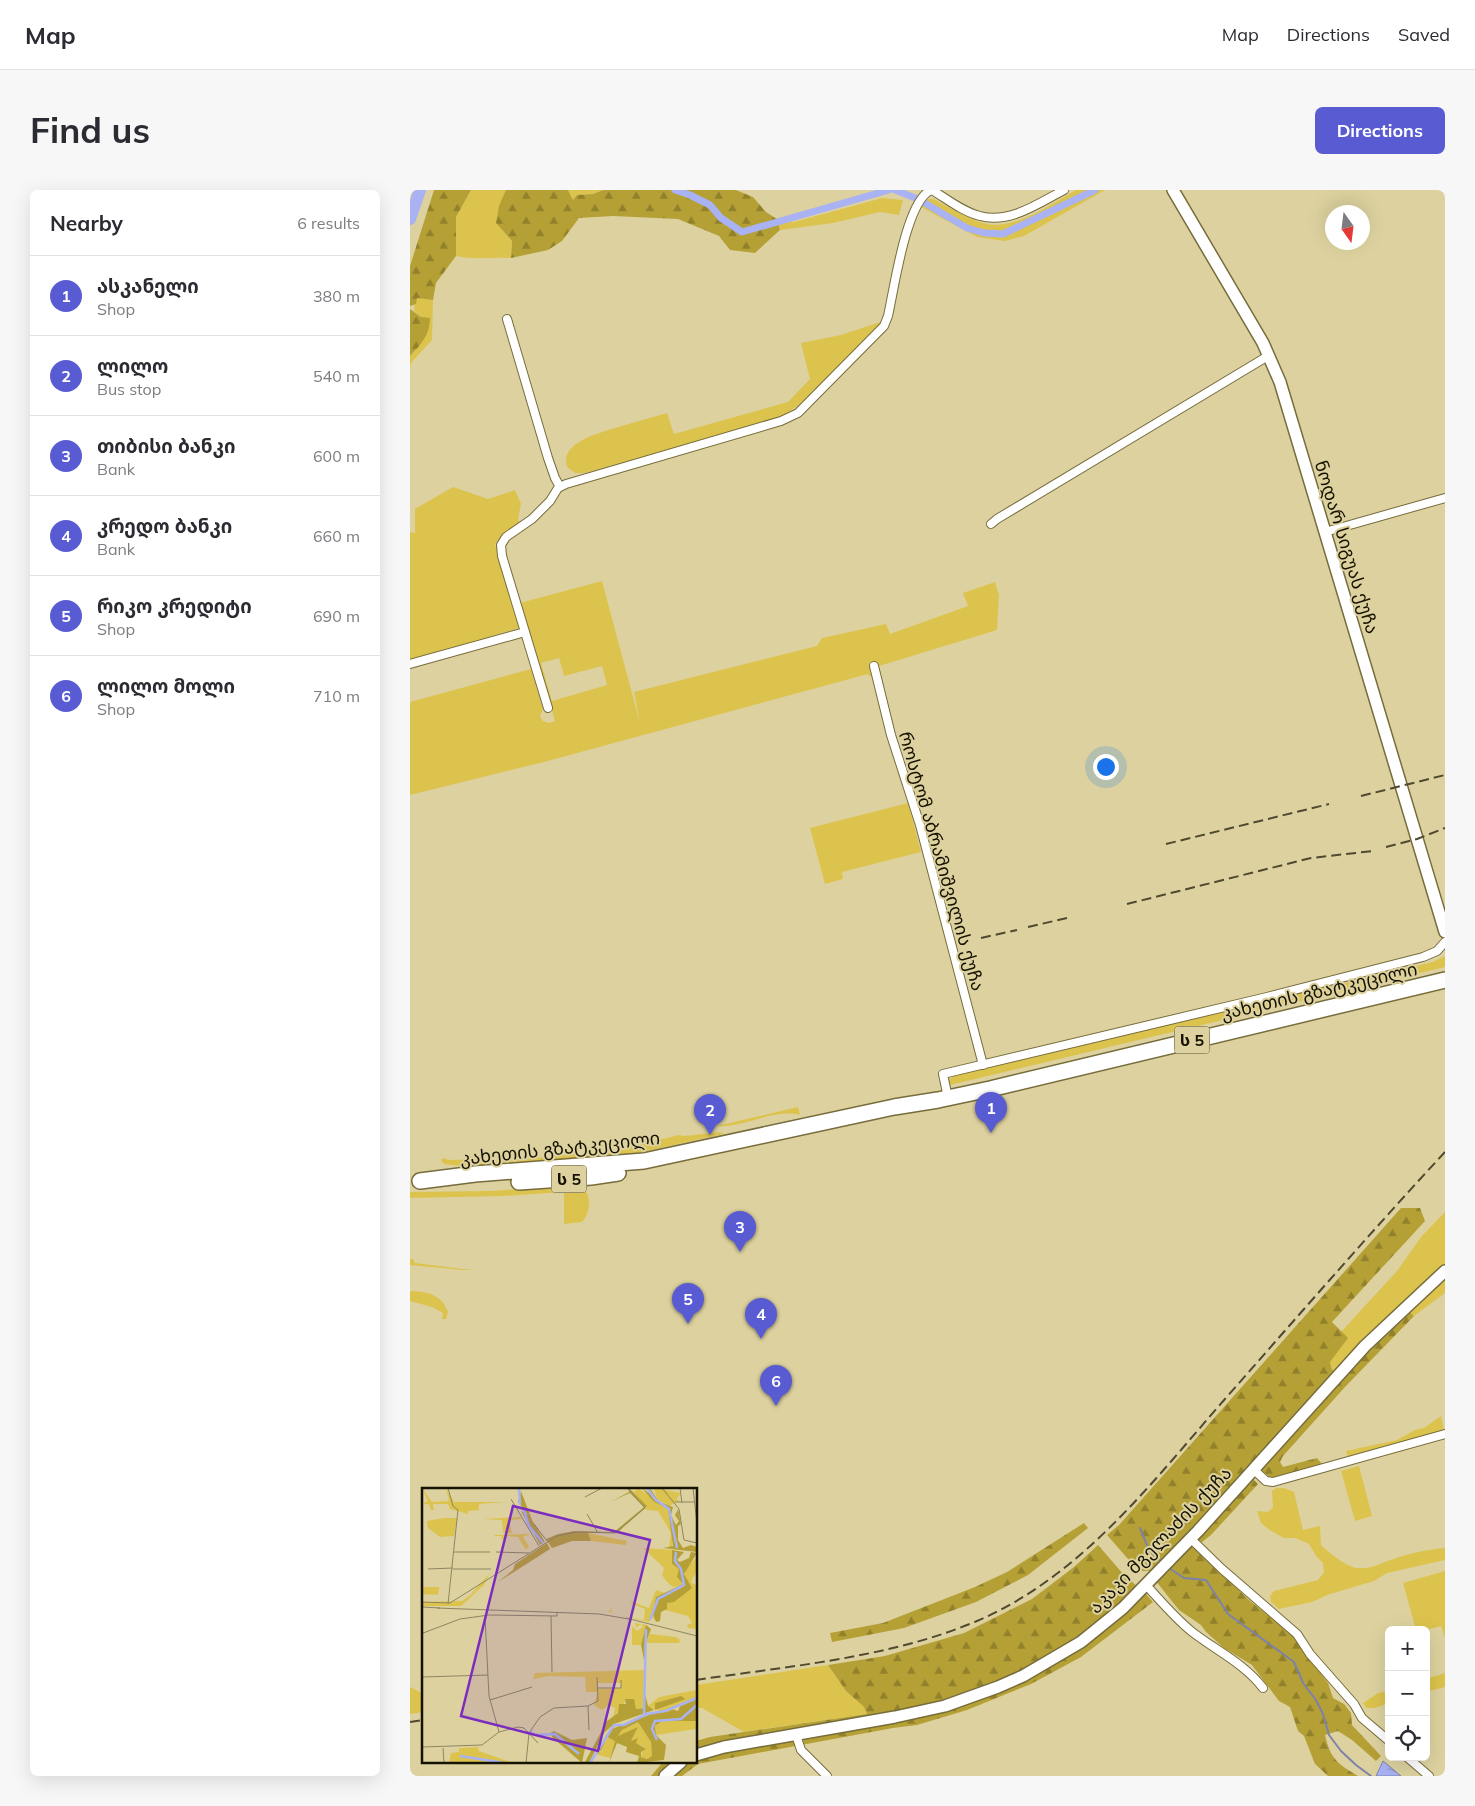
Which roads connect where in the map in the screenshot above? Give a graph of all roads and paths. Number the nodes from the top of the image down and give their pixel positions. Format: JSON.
{"nodes":[{"id":1,"x":932,"y":190,"type":"edge"},
{"id":2,"x":1064,"y":190,"type":"edge"},
{"id":3,"x":1173,"y":190,"type":"edge"},
{"id":4,"x":507,"y":319,"type":"dead end"},
{"id":5,"x":1268,"y":356,"type":"junction"},
{"id":6,"x":560,"y":487,"type":"junction"},
{"id":7,"x":1445,"y":498,"type":"edge"},
{"id":8,"x":991,"y":524,"type":"dead end"},
{"id":9,"x":1325,"y":532,"type":"junction"},
{"id":10,"x":524,"y":632,"type":"junction"},
{"id":11,"x":410,"y":664,"type":"edge"},
{"id":12,"x":874,"y":666,"type":"dead end"},
{"id":13,"x":548,"y":708,"type":"dead end"},
{"id":14,"x":1445,"y":932,"type":"edge"},
{"id":15,"x":1445,"y":942,"type":"edge"},
{"id":16,"x":1445,"y":980,"type":"edge"},
{"id":17,"x":982,"y":1065,"type":"junction"},
{"id":18,"x":943,"y":1099,"type":"junction"},
{"id":19,"x":415,"y":1181,"type":"edge"},
{"id":20,"x":1442,"y":1274,"type":"edge"},
{"id":21,"x":1445,"y":1434,"type":"edge"},
{"id":22,"x":1253,"y":1469,"type":"junction"},
{"id":23,"x":1190,"y":1538,"type":"junction"},
{"id":24,"x":1145,"y":1584,"type":"junction"},
{"id":25,"x":1264,"y":1688,"type":"dead end"},
{"id":26,"x":796,"y":1735,"type":"junction"},
{"id":27,"x":1385,"y":1738,"type":"edge"},
{"id":28,"x":698,"y":1754,"type":"edge"},
{"id":29,"x":1412,"y":1761,"type":"edge"},
{"id":30,"x":679,"y":1764,"type":"edge"},
{"id":31,"x":665,"y":1776,"type":"edge"},
{"id":32,"x":827,"y":1776,"type":"edge"},
{"id":33,"x":1429,"y":1776,"type":"edge"}],
"edges":[{"from":1,"to":2,"type":"street"},
{"from":1,"to":6,"type":"street"},
{"from":3,"to":5,"type":"street","name":"ნოდარ სიგუას ქუჩა"},
{"from":4,"to":6,"type":"street"},
{"from":5,"to":8,"type":"street"},
{"from":5,"to":9,"type":"street","name":"ნოდარ სიგუას ქუჩა"},
{"from":6,"to":10,"type":"street"},
{"from":7,"to":9,"type":"street"},
{"from":9,"to":14,"type":"street","name":"ნოდარ სიგუას ქუჩა"},
{"from":10,"to":11,"type":"street"},
{"from":10,"to":13,"type":"street"},
{"from":12,"to":17,"type":"street","name":"როსტომ აბრამიშვილის ქუჩა"},
{"from":15,"to":17,"type":"street"},
{"from":16,"to":18,"type":"highway","name":"კახეთის გზატკეცილი","number":"ს 5"},
{"from":17,"to":18,"type":"street"},
{"from":18,"to":19,"type":"highway","name":"კახეთის გზატკეცილი","number":"ს 5"},
{"from":20,"to":22,"type":"street","name":"აკაკი მგელაძის ქუჩა"},
{"from":21,"to":22,"type":"street"},
{"from":22,"to":23,"type":"street","name":"აკაკი მგელაძის ქუჩა"},
{"from":23,"to":24,"type":"street","name":"აკაკი მგელაძის ქუჩა"},
{"from":23,"to":27,"type":"street"},
{"from":24,"to":25,"type":"street"},
{"from":24,"to":26,"type":"street","name":"აკაკი მგელაძის ქუჩა"},
{"from":26,"to":28,"type":"street","name":"აკაკი მგელაძის ქუჩა"},
{"from":26,"to":32,"type":"street"},
{"from":29,"to":33,"type":"street"},
{"from":30,"to":31,"type":"street"}]}
